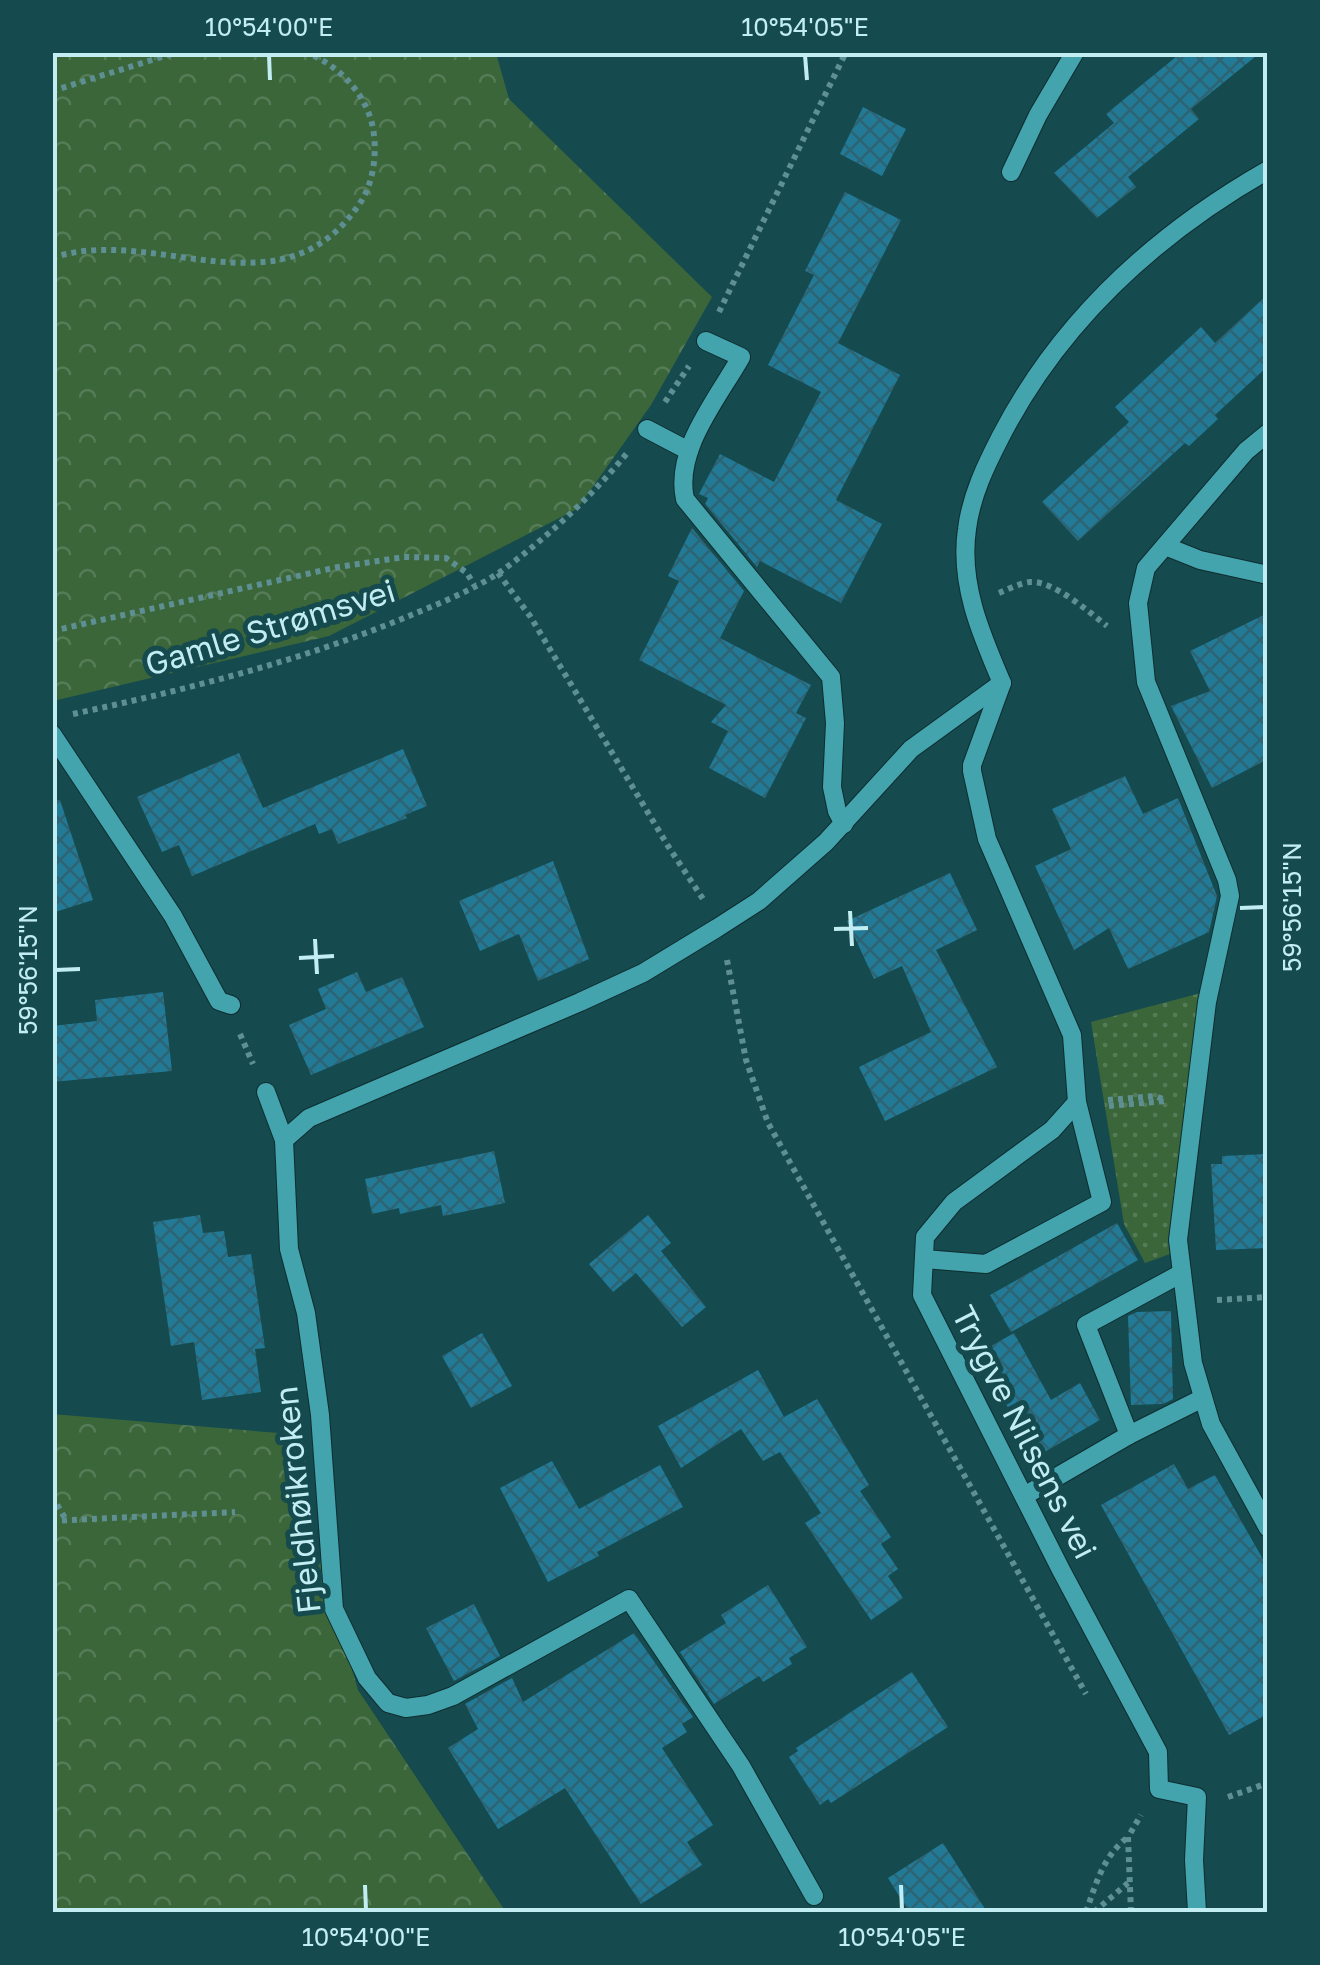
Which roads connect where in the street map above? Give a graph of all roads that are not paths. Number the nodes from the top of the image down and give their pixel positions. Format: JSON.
{"nodes":[{"id":1,"x":1075,"y":52,"type":"edge"},
{"id":2,"x":1268,"y":170,"type":"edge"},
{"id":3,"x":1011,"y":172,"type":"dead end"},
{"id":4,"x":706,"y":341,"type":"dead end"},
{"id":5,"x":647,"y":429,"type":"dead end"},
{"id":6,"x":1268,"y":433,"type":"edge"},
{"id":7,"x":689,"y":451,"type":"junction"},
{"id":8,"x":1165,"y":546,"type":"junction"},
{"id":9,"x":1268,"y":575,"type":"edge"},
{"id":10,"x":1002,"y":683,"type":"junction"},
{"id":11,"x":52,"y":734,"type":"edge"},
{"id":12,"x":844,"y":824,"type":"junction"},
{"id":13,"x":231,"y":1005,"type":"road end"},
{"id":14,"x":266,"y":1092,"type":"road end"},
{"id":15,"x":1077,"y":1105,"type":"junction"},
{"id":16,"x":284,"y":1140,"type":"junction"},
{"id":17,"x":924,"y":1259,"type":"junction"},
{"id":18,"x":1182,"y":1273,"type":"junction"},
{"id":19,"x":1203,"y":1398,"type":"junction"},
{"id":20,"x":1129,"y":1435,"type":"junction"},
{"id":21,"x":1024,"y":1496,"type":"junction"},
{"id":22,"x":1268,"y":1528,"type":"edge"},
{"id":23,"x":814,"y":1896,"type":"dead end"},
{"id":24,"x":1197,"y":1912,"type":"edge"}],
"edges":[{"from":1,"to":3,"type":"street"},
{"from":2,"to":10,"type":"street"},
{"from":4,"to":7,"type":"street"},
{"from":5,"to":7,"type":"street"},
{"from":6,"to":8,"type":"street"},
{"from":7,"to":12,"type":"street"},
{"from":8,"to":9,"type":"street"},
{"from":8,"to":18,"type":"street"},
{"from":10,"to":12,"type":"street"},
{"from":10,"to":15,"type":"street"},
{"from":11,"to":13,"type":"street"},
{"from":12,"to":16,"type":"street"},
{"from":14,"to":16,"type":"street","name":"Fjeldhøikroken"},
{"from":15,"to":17,"type":"street","name":"Trygve Nilsens vei"},
{"from":15,"to":17,"type":"street"},
{"from":16,"to":23,"type":"street","name":"Fjeldhøikroken"},
{"from":17,"to":21,"type":"street","name":"Trygve Nilsens vei"},
{"from":18,"to":19,"type":"street"},
{"from":18,"to":20,"type":"street"},
{"from":19,"to":20,"type":"street"},
{"from":19,"to":22,"type":"street"},
{"from":20,"to":21,"type":"street"},
{"from":21,"to":24,"type":"street","name":"Trygve Nilsens vei"}]}
